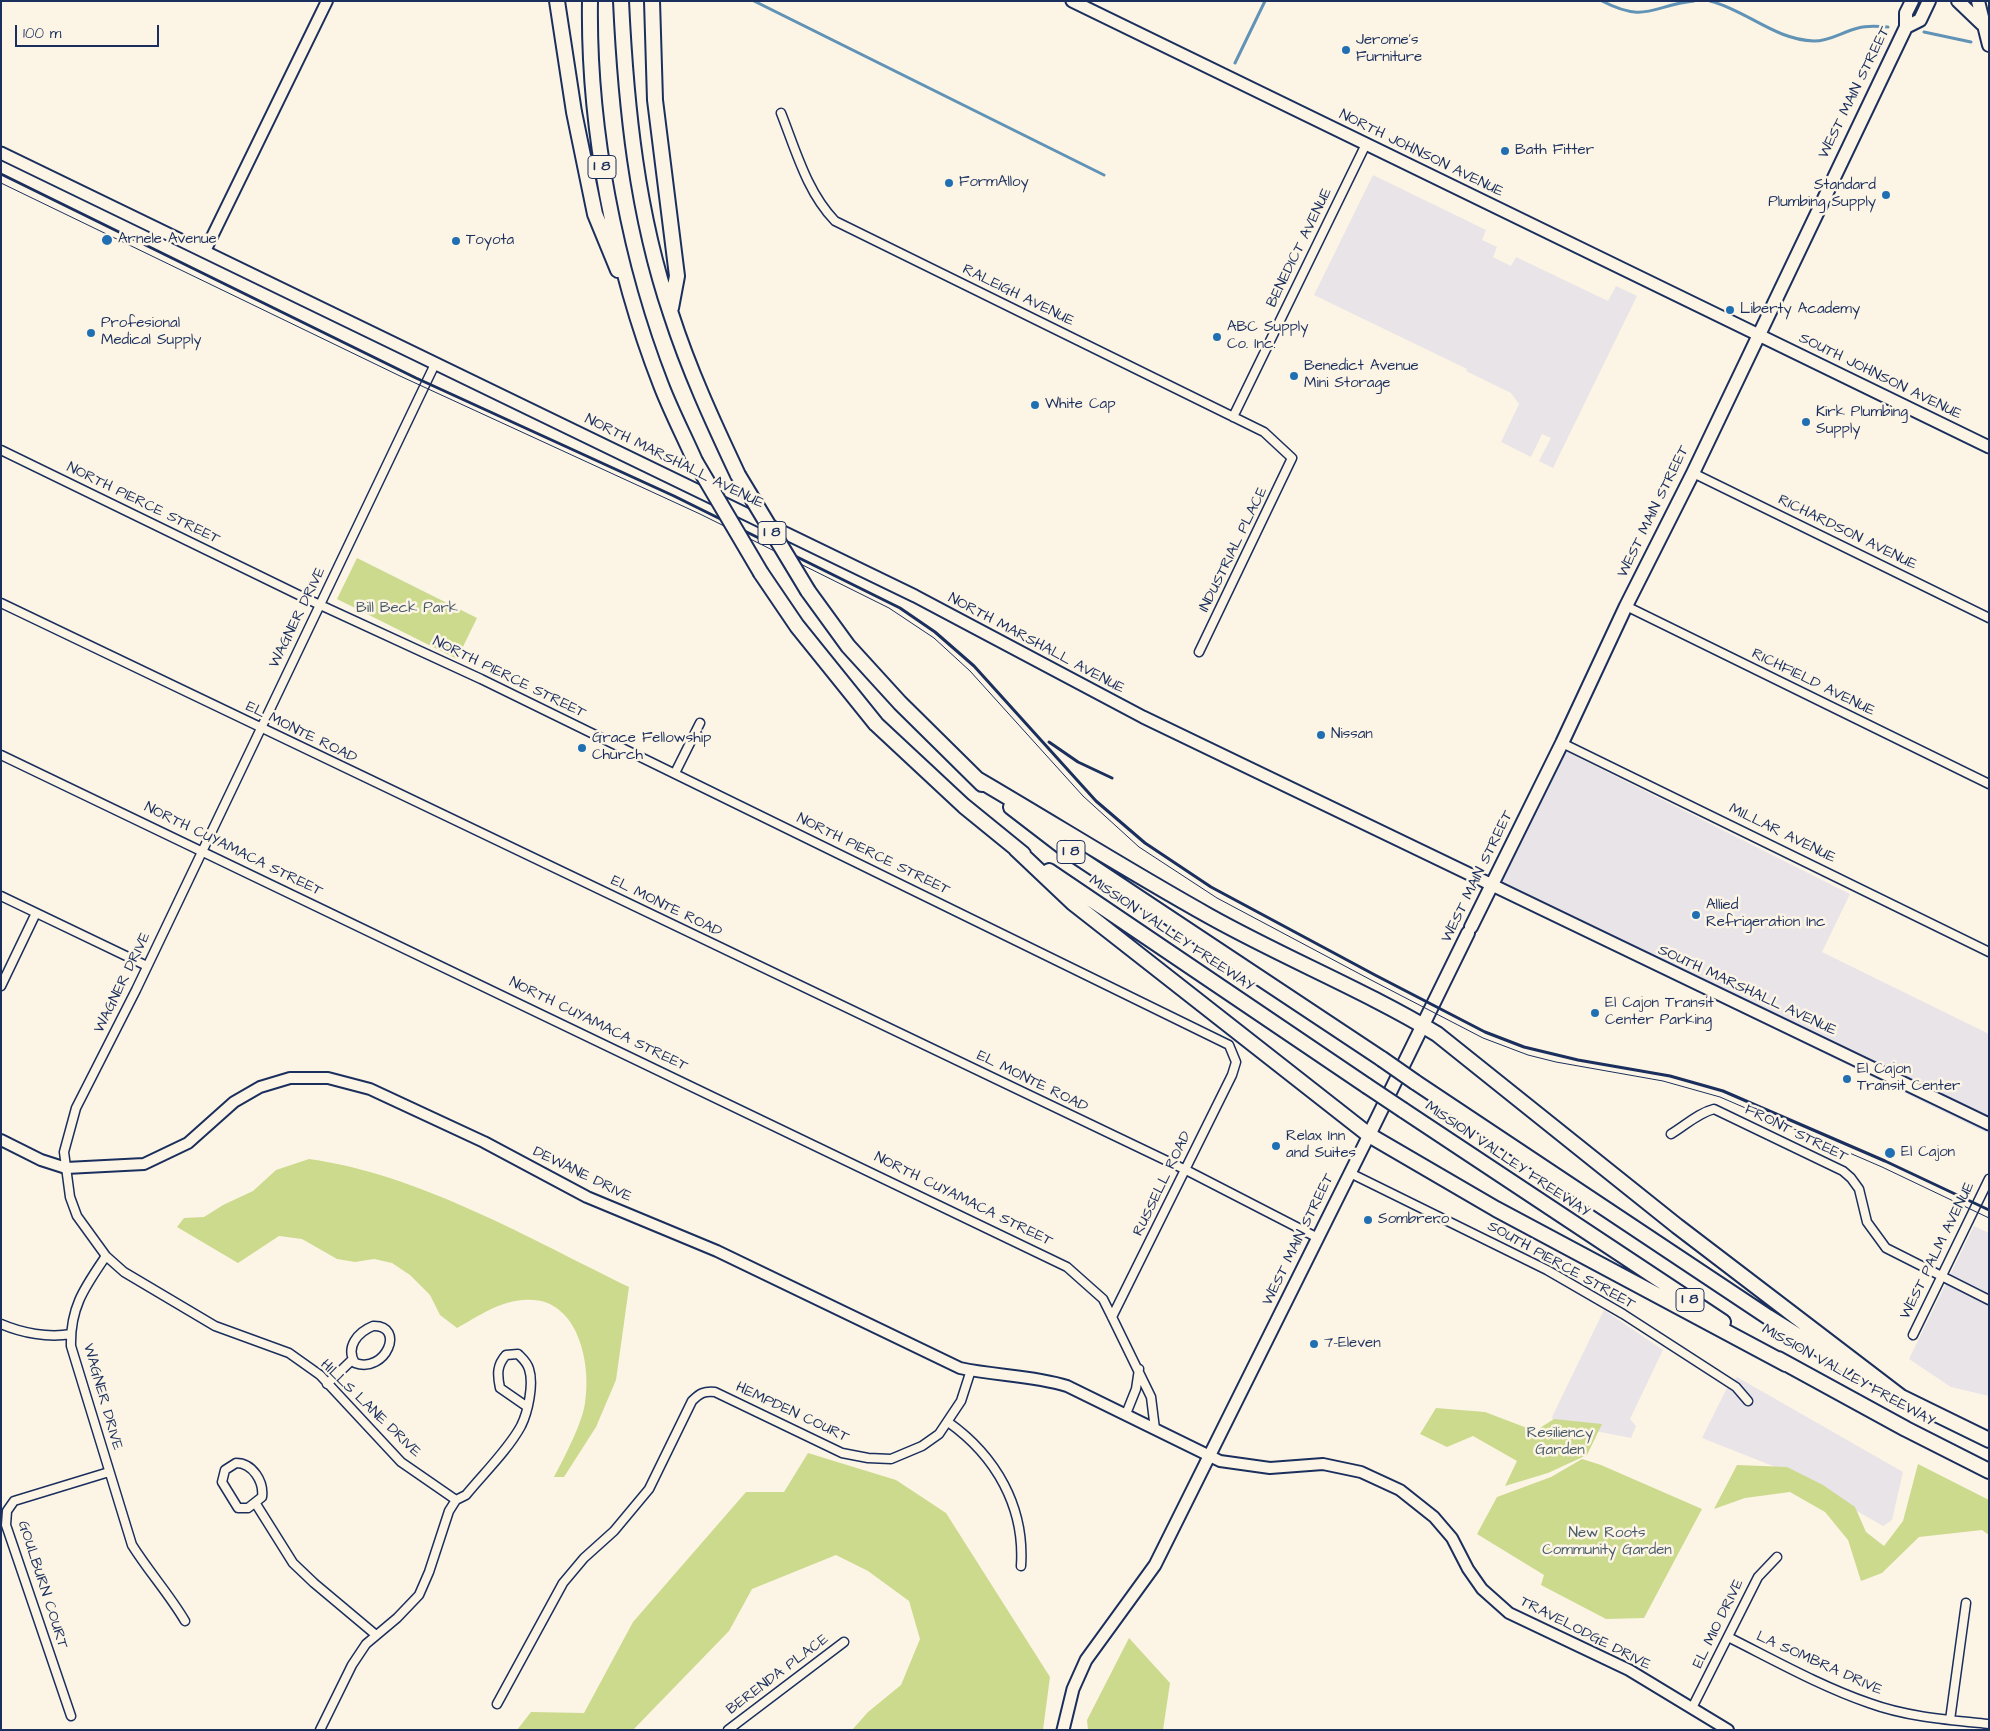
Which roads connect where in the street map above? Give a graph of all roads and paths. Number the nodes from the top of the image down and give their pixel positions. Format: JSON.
{"nodes":[{"id":1,"x":327,"y":1,"type":"edge"},
{"id":2,"x":557,"y":1,"type":"edge"},
{"id":3,"x":590,"y":1,"type":"edge"},
{"id":4,"x":621,"y":1,"type":"edge"},
{"id":5,"x":652,"y":1,"type":"edge"},
{"id":6,"x":1072,"y":1,"type":"edge"},
{"id":7,"x":1912,"y":1,"type":"edge"},
{"id":8,"x":1930,"y":1,"type":"edge"},
{"id":9,"x":1958,"y":1,"type":"edge"},
{"id":10,"x":1978,"y":1,"type":"edge"},
{"id":11,"x":1982,"y":25,"type":"junction"},
{"id":12,"x":1906,"y":27,"type":"junction"},
{"id":13,"x":1989,"y":45,"type":"edge"},
{"id":14,"x":781,"y":113,"type":"dead end"},
{"id":15,"x":1366,"y":144,"type":"junction"},
{"id":16,"x":1,"y":153,"type":"edge"},
{"id":17,"x":205,"y":251,"type":"junction"},
{"id":18,"x":670,"y":314,"type":"junction"},
{"id":19,"x":642,"y":327,"type":"junction"},
{"id":20,"x":1757,"y":334,"type":"junction"},
{"id":21,"x":435,"y":364,"type":"junction"},
{"id":22,"x":1233,"y":417,"type":"junction"},
{"id":23,"x":1989,"y":447,"type":"edge"},
{"id":24,"x":1,"y":450,"type":"edge"},
{"id":25,"x":1292,"y":458,"type":"joint"},
{"id":26,"x":1693,"y":473,"type":"junction"},
{"id":27,"x":1,"y":603,"type":"edge"},
{"id":28,"x":321,"y":604,"type":"junction"},
{"id":29,"x":1626,"y":606,"type":"junction"},
{"id":30,"x":1989,"y":618,"type":"edge"},
{"id":31,"x":1199,"y":652,"type":"dead end"},
{"id":32,"x":700,"y":723,"type":"dead end"},
{"id":33,"x":260,"y":729,"type":"junction"},
{"id":34,"x":1562,"y":743,"type":"junction"},
{"id":35,"x":1,"y":755,"type":"edge"},
{"id":36,"x":675,"y":774,"type":"junction"},
{"id":37,"x":977,"y":779,"type":"junction"},
{"id":38,"x":1989,"y":784,"type":"edge"},
{"id":39,"x":1016,"y":849,"type":"junction"},
{"id":40,"x":202,"y":852,"type":"junction"},
{"id":41,"x":1492,"y":884,"type":"junction"},
{"id":42,"x":1,"y":896,"type":"edge"},
{"id":43,"x":36,"y":913,"type":"junction"},
{"id":44,"x":1989,"y":952,"type":"edge"},
{"id":45,"x":147,"y":966,"type":"junction"},
{"id":46,"x":1,"y":986,"type":"edge"},
{"id":47,"x":1423,"y":1026,"type":"junction"},
{"id":48,"x":1236,"y":1062,"type":"joint"},
{"id":49,"x":1989,"y":1124,"type":"edge"},
{"id":50,"x":1671,"y":1134,"type":"dead end"},
{"id":51,"x":1370,"y":1135,"type":"junction"},
{"id":52,"x":1,"y":1140,"type":"edge"},
{"id":53,"x":66,"y":1168,"type":"junction"},
{"id":54,"x":1186,"y":1170,"type":"junction"},
{"id":55,"x":1350,"y":1173,"type":"junction"},
{"id":56,"x":1989,"y":1180,"type":"edge"},
{"id":57,"x":1318,"y":1238,"type":"junction"},
{"id":58,"x":106,"y":1256,"type":"junction"},
{"id":59,"x":1943,"y":1276,"type":"junction"},
{"id":60,"x":1989,"y":1300,"type":"edge"},
{"id":61,"x":1112,"y":1317,"type":"junction"},
{"id":62,"x":1,"y":1324,"type":"edge"},
{"id":63,"x":71,"y":1334,"type":"junction"},
{"id":64,"x":1913,"y":1335,"type":"dead end"},
{"id":65,"x":353,"y":1359,"type":"junction"},
{"id":66,"x":1786,"y":1364,"type":"junction"},
{"id":67,"x":1139,"y":1369,"type":"junction"},
{"id":68,"x":971,"y":1370,"type":"junction"},
{"id":69,"x":327,"y":1384,"type":"junction"},
{"id":70,"x":1901,"y":1397,"type":"junction"},
{"id":71,"x":1748,"y":1401,"type":"dead end"},
{"id":72,"x":526,"y":1406,"type":"junction"},
{"id":73,"x":1126,"y":1414,"type":"junction"},
{"id":74,"x":948,"y":1422,"type":"junction"},
{"id":75,"x":1155,"y":1429,"type":"junction"},
{"id":76,"x":1989,"y":1440,"type":"edge"},
{"id":77,"x":1208,"y":1457,"type":"junction"},
{"id":78,"x":1989,"y":1471,"type":"edge"},
{"id":79,"x":110,"y":1472,"type":"junction"},
{"id":80,"x":456,"y":1500,"type":"junction"},
{"id":81,"x":256,"y":1504,"type":"junction"},
{"id":82,"x":1777,"y":1557,"type":"dead end"},
{"id":83,"x":1021,"y":1566,"type":"dead end"},
{"id":84,"x":1966,"y":1603,"type":"dead end"},
{"id":85,"x":185,"y":1621,"type":"dead end"},
{"id":86,"x":376,"y":1635,"type":"junction"},
{"id":87,"x":1728,"y":1637,"type":"junction"},
{"id":88,"x":844,"y":1642,"type":"dead end"},
{"id":89,"x":497,"y":1704,"type":"dead end"},
{"id":90,"x":1692,"y":1708,"type":"junction"},
{"id":91,"x":71,"y":1716,"type":"dead end"},
{"id":92,"x":1950,"y":1720,"type":"junction"},
{"id":93,"x":1989,"y":1724,"type":"edge"},
{"id":94,"x":320,"y":1730,"type":"edge"},
{"id":95,"x":728,"y":1730,"type":"edge"},
{"id":96,"x":1063,"y":1730,"type":"edge"},
{"id":97,"x":1728,"y":1730,"type":"edge"}],
"edges":[{"from":1,"to":17,"type":"street"},
{"from":2,"to":19,"type":"highway"},
{"from":3,"to":19,"type":"highway","name":"MISSION VALLEY FREEWAY","number":"I 8"},
{"from":4,"to":18,"type":"highway","name":"MISSION VALLEY FREEWAY","number":"I 8"},
{"from":5,"to":18,"type":"highway"},
{"from":6,"to":15,"type":"main road","name":"NORTH JOHNSON AVENUE"},
{"from":7,"to":12,"type":"main road","name":"WEST MAIN STREET"},
{"from":8,"to":12,"type":"main road","name":"WEST MAIN STREET"},
{"from":9,"to":11,"type":"main road"},
{"from":10,"to":11,"type":"main road"},
{"from":11,"to":13,"type":"main road"},
{"from":12,"to":20,"type":"main road","name":"WEST MAIN STREET"},
{"from":14,"to":22,"type":"street","name":"RALEIGH AVENUE"},
{"from":15,"to":20,"type":"main road","name":"NORTH JOHNSON AVENUE"},
{"from":15,"to":22,"type":"street","name":"BENEDICT AVENUE"},
{"from":16,"to":17,"type":"main road","name":"NORTH MARSHALL AVENUE"},
{"from":17,"to":21,"type":"main road","name":"NORTH MARSHALL AVENUE"},
{"from":18,"to":37,"type":"highway","name":"MISSION VALLEY FREEWAY","number":"I 8","bridge":true},
{"from":19,"to":39,"type":"highway","name":"MISSION VALLEY FREEWAY","number":"I 8","bridge":true},
{"from":20,"to":23,"type":"main road","name":"SOUTH JOHNSON AVENUE"},
{"from":20,"to":26,"type":"main road","name":"WEST MAIN STREET"},
{"from":21,"to":28,"type":"street","name":"WAGNER DRIVE"},
{"from":21,"to":41,"type":"main road","name":"NORTH MARSHALL AVENUE"},
{"from":22,"to":25,"type":"street","name":"RALEIGH AVENUE"},
{"from":24,"to":28,"type":"street","name":"NORTH PIERCE STREET"},
{"from":25,"to":31,"type":"street","name":"INDUSTRIAL PLACE"},
{"from":26,"to":29,"type":"main road","name":"WEST MAIN STREET"},
{"from":26,"to":30,"type":"street","name":"RICHARDSON AVENUE"},
{"from":27,"to":33,"type":"street","name":"EL MONTE ROAD"},
{"from":28,"to":33,"type":"street","name":"WAGNER DRIVE"},
{"from":28,"to":36,"type":"street","name":"NORTH PIERCE STREET"},
{"from":29,"to":34,"type":"main road","name":"WEST MAIN STREET"},
{"from":29,"to":38,"type":"street","name":"RICHFIELD AVENUE"},
{"from":32,"to":36,"type":"street"},
{"from":33,"to":40,"type":"street","name":"WAGNER DRIVE"},
{"from":33,"to":54,"type":"street","name":"EL MONTE ROAD"},
{"from":34,"to":41,"type":"main road","name":"WEST MAIN STREET"},
{"from":34,"to":44,"type":"street","name":"MILLAR AVENUE"},
{"from":35,"to":40,"type":"street","name":"NORTH CUYAMACA STREET"},
{"from":36,"to":48,"type":"street","name":"NORTH PIERCE STREET"},
{"from":37,"to":47,"type":"highway"},
{"from":37,"to":70,"type":"highway","name":"MISSION VALLEY FREEWAY","number":"I 8","bridge":true},
{"from":39,"to":51,"type":"highway"},
{"from":39,"to":66,"type":"highway","name":"MISSION VALLEY FREEWAY","number":"I 8","bridge":true},
{"from":40,"to":45,"type":"street","name":"WAGNER DRIVE"},
{"from":40,"to":61,"type":"street","name":"NORTH CUYAMACA STREET"},
{"from":41,"to":47,"type":"main road","name":"WEST MAIN STREET"},
{"from":41,"to":49,"type":"main road","name":"SOUTH MARSHALL AVENUE"},
{"from":42,"to":43,"type":"street"},
{"from":43,"to":45,"type":"street"},
{"from":43,"to":46,"type":"street"},
{"from":45,"to":53,"type":"street","name":"WAGNER DRIVE"},
{"from":47,"to":51,"type":"main road","name":"WEST MAIN STREET"},
{"from":47,"to":70,"type":"highway"},
{"from":48,"to":54,"type":"street","name":"RUSSELL ROAD"},
{"from":50,"to":59,"type":"street","name":"FRONT STREET"},
{"from":51,"to":55,"type":"main road","name":"WEST MAIN STREET"},
{"from":51,"to":66,"type":"highway"},
{"from":52,"to":53,"type":"street","name":"DEWANE DRIVE"},
{"from":53,"to":58,"type":"street","name":"WAGNER DRIVE"},
{"from":53,"to":68,"type":"street","name":"DEWANE DRIVE"},
{"from":54,"to":57,"type":"street","name":"EL MONTE ROAD"},
{"from":54,"to":61,"type":"street","name":"RUSSELL ROAD"},
{"from":55,"to":57,"type":"main road","name":"WEST MAIN STREET"},
{"from":55,"to":71,"type":"street","name":"SOUTH PIERCE STREET"},
{"from":56,"to":59,"type":"street","name":"WEST PALM AVENUE"},
{"from":57,"to":77,"type":"main road","name":"WEST MAIN STREET"},
{"from":58,"to":63,"type":"street","name":"WAGNER DRIVE"},
{"from":58,"to":69,"type":"street","name":"HILLS LANE DRIVE"},
{"from":59,"to":60,"type":"street","name":"FRONT STREET"},
{"from":59,"to":64,"type":"street","name":"WEST PALM AVENUE"},
{"from":61,"to":67,"type":"street","name":"NORTH CUYAMACA STREET"},
{"from":62,"to":63,"type":"street"},
{"from":63,"to":79,"type":"street","name":"WAGNER DRIVE"},
{"from":65,"to":65,"type":"street"},
{"from":65,"to":69,"type":"street"},
{"from":66,"to":78,"type":"highway","name":"MISSION VALLEY FREEWAY","number":"I 8"},
{"from":67,"to":73,"type":"street"},
{"from":67,"to":75,"type":"street","name":"NORTH CUYAMACA STREET"},
{"from":68,"to":73,"type":"street","name":"DEWANE DRIVE"},
{"from":68,"to":74,"type":"street","name":"HEMPDEN COURT"},
{"from":69,"to":80,"type":"street","name":"HILLS LANE DRIVE"},
{"from":70,"to":76,"type":"highway","name":"MISSION VALLEY FREEWAY","number":"I 8"},
{"from":72,"to":72,"type":"street"},
{"from":72,"to":80,"type":"street"},
{"from":73,"to":75,"type":"street","name":"DEWANE DRIVE"},
{"from":74,"to":83,"type":"street"},
{"from":74,"to":89,"type":"street","name":"HEMPDEN COURT"},
{"from":75,"to":77,"type":"street"},
{"from":77,"to":90,"type":"street","name":"TRAVELODGE DRIVE"},
{"from":77,"to":96,"type":"main road","name":"WEST MAIN STREET"},
{"from":79,"to":85,"type":"street","name":"WAGNER DRIVE"},
{"from":79,"to":91,"type":"street","name":"GOULBURN COURT"},
{"from":80,"to":86,"type":"street"},
{"from":81,"to":81,"type":"street"},
{"from":81,"to":86,"type":"street"},
{"from":82,"to":87,"type":"street","name":"EL MIO DRIVE"},
{"from":84,"to":92,"type":"street"},
{"from":86,"to":94,"type":"street"},
{"from":87,"to":90,"type":"street","name":"EL MIO DRIVE"},
{"from":87,"to":92,"type":"street","name":"LA SOMBRA DRIVE"},
{"from":88,"to":95,"type":"street","name":"BERENDA PLACE"},
{"from":90,"to":97,"type":"street","name":"TRAVELODGE DRIVE"},
{"from":92,"to":93,"type":"street","name":"LA SOMBRA DRIVE"}]}
